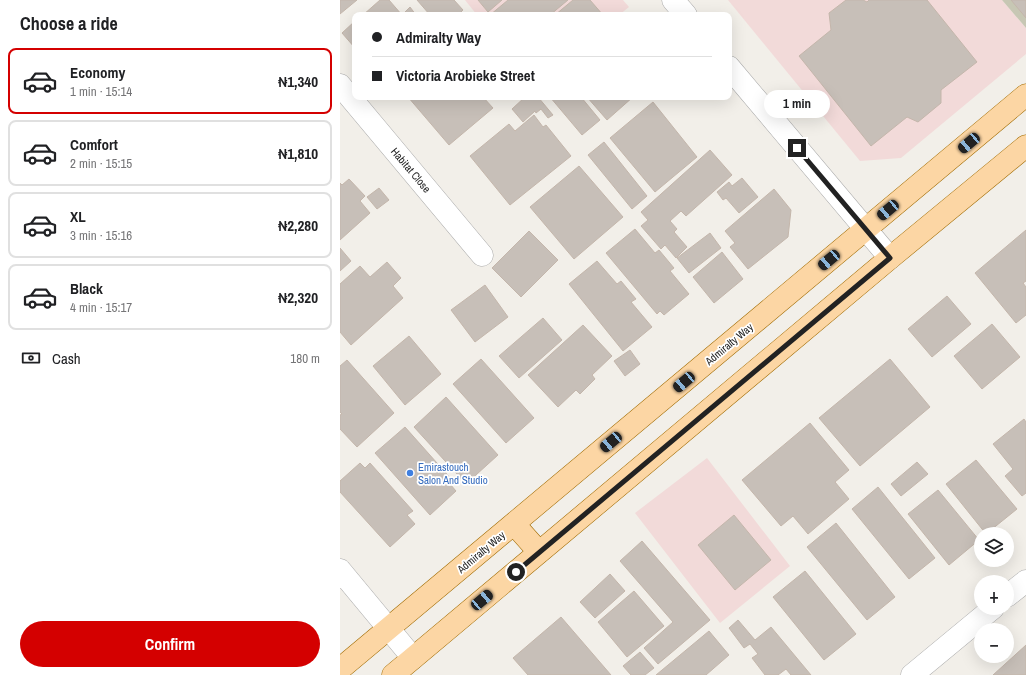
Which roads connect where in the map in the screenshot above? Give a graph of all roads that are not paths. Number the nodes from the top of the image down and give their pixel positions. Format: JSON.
{"nodes":[{"id":1,"x":673,"y":0,"type":"edge"},
{"id":2,"x":683,"y":12,"type":"edge"},
{"id":3,"x":732,"y":71,"type":"edge"},
{"id":4,"x":340,"y":85,"type":"edge"},
{"id":5,"x":1026,"y":96,"type":"edge"},
{"id":6,"x":352,"y":99,"type":"edge"},
{"id":7,"x":353,"y":100,"type":"edge"},
{"id":8,"x":1026,"y":146,"type":"edge"},
{"id":9,"x":865,"y":229,"type":"junction"},
{"id":10,"x":482,"y":255,"type":"dead end"},
{"id":11,"x":890,"y":258,"type":"junction"},
{"id":12,"x":514,"y":524,"type":"junction"},
{"id":13,"x":540,"y":552,"type":"junction"},
{"id":14,"x":340,"y":570,"type":"edge"},
{"id":15,"x":1026,"y":581,"type":"edge"},
{"id":16,"x":1014,"y":590,"type":"edge"},
{"id":17,"x":985,"y":615,"type":"edge"},
{"id":18,"x":388,"y":628,"type":"junction"},
{"id":19,"x":413,"y":658,"type":"junction"},
{"id":20,"x":340,"y":669,"type":"edge"},
{"id":21,"x":393,"y":675,"type":"edge"},
{"id":22,"x":912,"y":675,"type":"edge"}],
"edges":[{"from":1,"to":2,"type":"street"},
{"from":3,"to":9,"type":"street"},
{"from":4,"to":6,"type":"street","name":"Habitat Close"},
{"from":5,"to":9,"type":"main road","name":"Admiralty Way"},
{"from":7,"to":10,"type":"street","name":"Habitat Close"},
{"from":8,"to":11,"type":"main road"},
{"from":9,"to":11,"type":"street"},
{"from":9,"to":12,"type":"main road","name":"Admiralty Way"},
{"from":11,"to":13,"type":"main road"},
{"from":12,"to":13,"type":"main road"},
{"from":12,"to":18,"type":"main road","name":"Admiralty Way"},
{"from":13,"to":19,"type":"main road"},
{"from":14,"to":18,"type":"street"},
{"from":15,"to":16,"type":"street"},
{"from":17,"to":22,"type":"street"},
{"from":18,"to":19,"type":"street"},
{"from":18,"to":20,"type":"main road","name":"Admiralty Way"},
{"from":19,"to":21,"type":"main road"}]}
